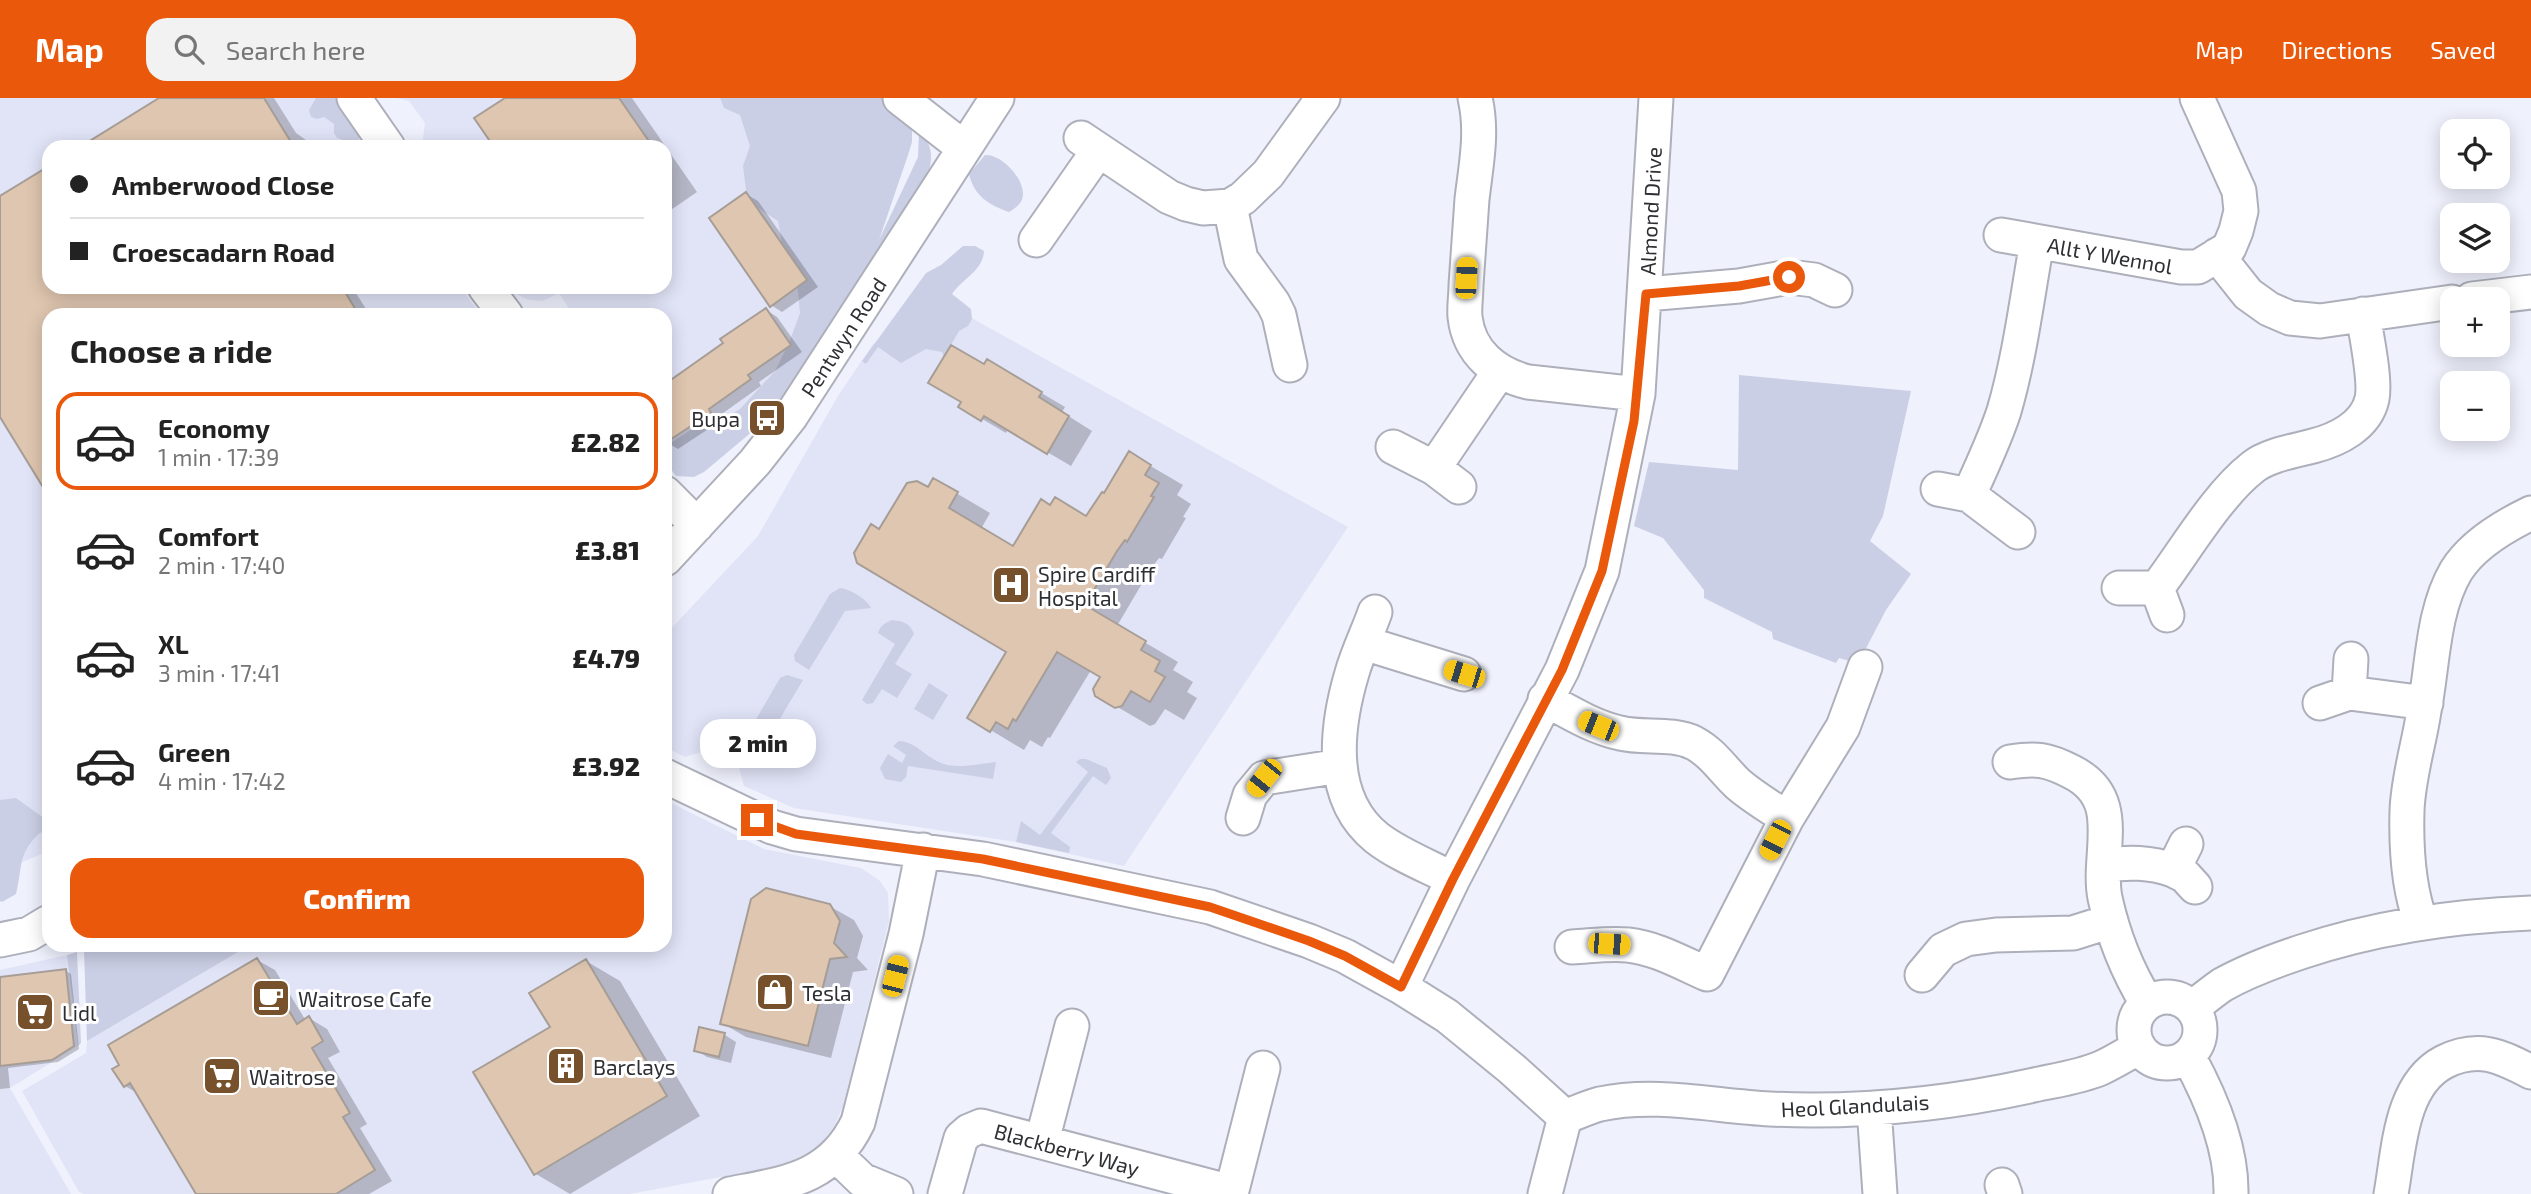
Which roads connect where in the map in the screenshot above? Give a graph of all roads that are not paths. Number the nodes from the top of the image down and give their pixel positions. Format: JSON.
{"nodes":[{"id":1,"x":355,"y":98,"type":"edge"},
{"id":2,"x":900,"y":98,"type":"edge"},
{"id":3,"x":997,"y":98,"type":"edge"},
{"id":4,"x":1323,"y":98,"type":"edge"},
{"id":5,"x":1475,"y":98,"type":"edge"},
{"id":6,"x":1656,"y":98,"type":"edge"},
{"id":7,"x":2197,"y":98,"type":"edge"},
{"id":8,"x":383,"y":140,"type":"edge"},
{"id":9,"x":964,"y":148,"type":"junction"},
{"id":10,"x":1230,"y":206,"type":"junction"},
{"id":11,"x":2001,"y":235,"type":"dead end"},
{"id":12,"x":1036,"y":240,"type":"dead end"},
{"id":13,"x":2037,"y":242,"type":"junction"},
{"id":14,"x":2217,"y":255,"type":"junction"},
{"id":15,"x":1835,"y":290,"type":"dead end"},
{"id":16,"x":2531,"y":292,"type":"edge"},
{"id":17,"x":1646,"y":294,"type":"junction"},
{"id":18,"x":2510,"y":294,"type":"edge"},
{"id":19,"x":2440,"y":304,"type":"edge"},
{"id":20,"x":2363,"y":314,"type":"junction"},
{"id":21,"x":1290,"y":365,"type":"dead end"},
{"id":22,"x":1499,"y":372,"type":"junction"},
{"id":23,"x":1638,"y":394,"type":"junction"},
{"id":24,"x":1393,"y":447,"type":"dead end"},
{"id":25,"x":672,"y":500,"type":"edge"},
{"id":26,"x":2531,"y":513,"type":"edge"},
{"id":27,"x":697,"y":525,"type":"junction"},
{"id":28,"x":2018,"y":532,"type":"dead end"},
{"id":29,"x":672,"y":552,"type":"edge"},
{"id":30,"x":2119,"y":587,"type":"dead end"},
{"id":31,"x":2351,"y":659,"type":"dead end"},
{"id":32,"x":1866,"y":667,"type":"dead end"},
{"id":33,"x":1464,"y":674,"type":"dead end"},
{"id":34,"x":1545,"y":699,"type":"junction"},
{"id":35,"x":2426,"y":703,"type":"junction"},
{"id":36,"x":2026,"y":751,"type":"dead end"},
{"id":37,"x":1340,"y":766,"type":"junction"},
{"id":38,"x":672,"y":779,"type":"edge"},
{"id":39,"x":1243,"y":818,"type":"dead end"},
{"id":40,"x":1787,"y":818,"type":"junction"},
{"id":41,"x":923,"y":850,"type":"junction"},
{"id":42,"x":2105,"y":865,"type":"junction"},
{"id":43,"x":2185,"y":867,"type":"dead end"},
{"id":44,"x":1453,"y":879,"type":"junction"},
{"id":45,"x":2531,"y":913,"type":"edge"},
{"id":46,"x":42,"y":914,"type":"edge"},
{"id":47,"x":0,"y":917,"type":"edge"},
{"id":48,"x":2111,"y":921,"type":"junction"},
{"id":49,"x":2421,"y":922,"type":"junction"},
{"id":50,"x":42,"y":926,"type":"edge"},
{"id":51,"x":0,"y":940,"type":"edge"},
{"id":52,"x":1572,"y":947,"type":"dead end"},
{"id":53,"x":1922,"y":975,"type":"dead end"},
{"id":54,"x":1401,"y":987,"type":"junction"},
{"id":55,"x":2147,"y":1003,"type":"junction"},
{"id":56,"x":2192,"y":1008,"type":"junction"},
{"id":57,"x":1072,"y":1026,"type":"dead end"},
{"id":58,"x":2139,"y":1047,"type":"junction"},
{"id":59,"x":2188,"y":1056,"type":"junction"},
{"id":60,"x":1263,"y":1068,"type":"dead end"},
{"id":61,"x":2531,"y":1072,"type":"edge"},
{"id":62,"x":1874,"y":1108,"type":"junction"},
{"id":63,"x":1565,"y":1117,"type":"junction"},
{"id":64,"x":1042,"y":1142,"type":"junction"},
{"id":65,"x":836,"y":1155,"type":"junction"},
{"id":66,"x":1231,"y":1193,"type":"edge"},
{"id":67,"x":730,"y":1194,"type":"edge"},
{"id":68,"x":897,"y":1194,"type":"edge"},
{"id":69,"x":945,"y":1194,"type":"edge"},
{"id":70,"x":1545,"y":1194,"type":"edge"},
{"id":71,"x":1880,"y":1194,"type":"edge"},
{"id":72,"x":2231,"y":1194,"type":"edge"},
{"id":73,"x":2391,"y":1194,"type":"edge"}],
"edges":[{"from":1,"to":8,"type":"street"},
{"from":2,"to":9,"type":"street"},
{"from":3,"to":9,"type":"street","name":"Pentwyn Road"},
{"from":4,"to":10,"type":"street"},
{"from":5,"to":22,"type":"street"},
{"from":6,"to":17,"type":"street","name":"Almond Drive"},
{"from":7,"to":14,"type":"street"},
{"from":9,"to":27,"type":"street","name":"Pentwyn Road"},
{"from":10,"to":12,"type":"street"},
{"from":10,"to":21,"type":"street"},
{"from":11,"to":13,"type":"street","name":"Allt Y Wennol"},
{"from":13,"to":14,"type":"street","name":"Allt Y Wennol"},
{"from":13,"to":28,"type":"street"},
{"from":14,"to":20,"type":"street"},
{"from":15,"to":17,"type":"street"},
{"from":16,"to":18,"type":"street"},
{"from":17,"to":23,"type":"street","name":"Almond Drive"},
{"from":19,"to":20,"type":"street"},
{"from":20,"to":30,"type":"street"},
{"from":22,"to":23,"type":"street"},
{"from":22,"to":24,"type":"street"},
{"from":23,"to":34,"type":"street","name":"Almond Drive"},
{"from":25,"to":27,"type":"street"},
{"from":26,"to":35,"type":"street"},
{"from":27,"to":29,"type":"street","name":"Pentwyn Road"},
{"from":31,"to":35,"type":"street"},
{"from":32,"to":40,"type":"street"},
{"from":33,"to":37,"type":"street"},
{"from":34,"to":40,"type":"street"},
{"from":34,"to":44,"type":"street","name":"Almond Drive"},
{"from":35,"to":49,"type":"street"},
{"from":36,"to":42,"type":"street"},
{"from":37,"to":39,"type":"street"},
{"from":37,"to":44,"type":"street"},
{"from":38,"to":41,"type":"street"},
{"from":40,"to":52,"type":"street"},
{"from":41,"to":54,"type":"street"},
{"from":41,"to":65,"type":"street"},
{"from":42,"to":43,"type":"street"},
{"from":42,"to":48,"type":"street"},
{"from":44,"to":54,"type":"street","name":"Almond Drive"},
{"from":45,"to":49,"type":"street"},
{"from":46,"to":47,"type":"street"},
{"from":48,"to":53,"type":"street"},
{"from":48,"to":55,"type":"street"},
{"from":49,"to":56,"type":"street"},
{"from":50,"to":51,"type":"street"},
{"from":54,"to":63,"type":"street"},
{"from":55,"to":56,"type":"street"},
{"from":55,"to":58,"type":"street"},
{"from":56,"to":59,"type":"street"},
{"from":57,"to":64,"type":"street"},
{"from":58,"to":59,"type":"street"},
{"from":58,"to":62,"type":"street","name":"Heol Glandulais"},
{"from":59,"to":72,"type":"street"},
{"from":60,"to":66,"type":"street"},
{"from":61,"to":73,"type":"street"},
{"from":62,"to":63,"type":"street","name":"Heol Glandulais"},
{"from":62,"to":71,"type":"street"},
{"from":63,"to":70,"type":"street"},
{"from":64,"to":66,"type":"street","name":"Blackberry Way"},
{"from":64,"to":69,"type":"street","name":"Blackberry Way"},
{"from":65,"to":67,"type":"street"},
{"from":65,"to":68,"type":"street"}]}
